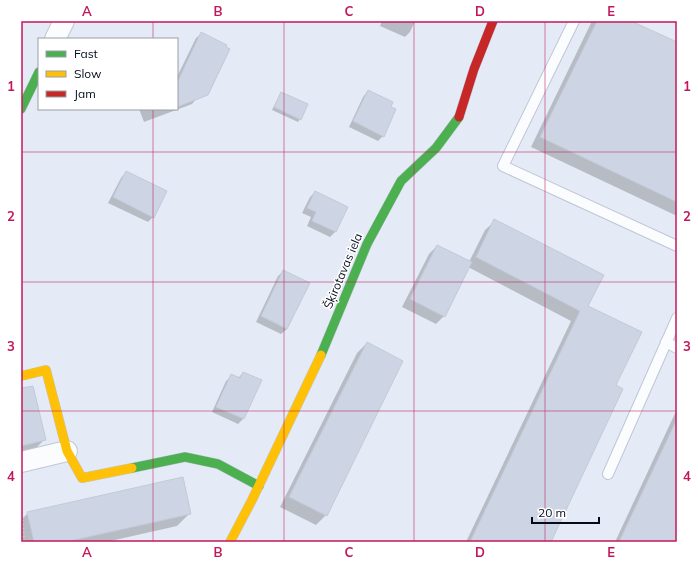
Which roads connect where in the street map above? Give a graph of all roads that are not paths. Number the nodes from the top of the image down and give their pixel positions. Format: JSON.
{"nodes":[{"id":1,"x":64,"y":21,"type":"edge"},
{"id":2,"x":493,"y":21,"type":"edge"},
{"id":3,"x":574,"y":21,"type":"edge"},
{"id":4,"x":56,"y":38,"type":"edge"},
{"id":5,"x":38,"y":74,"type":"edge"},
{"id":6,"x":21,"y":109,"type":"edge"},
{"id":7,"x":677,"y":246,"type":"edge"},
{"id":8,"x":677,"y":318,"type":"edge"},
{"id":9,"x":666,"y":342,"type":"junction"},
{"id":10,"x":677,"y":348,"type":"edge"},
{"id":11,"x":21,"y":376,"type":"edge"},
{"id":12,"x":67,"y":451,"type":"junction"},
{"id":13,"x":21,"y":462,"type":"edge"},
{"id":14,"x":608,"y":474,"type":"dead end"},
{"id":15,"x":258,"y":486,"type":"junction"},
{"id":16,"x":230,"y":542,"type":"edge"}],
"edges":[{"from":1,"to":4,"type":"street"},
{"from":2,"to":15,"type":"street","name":"Šķirotavas iela"},
{"from":3,"to":7,"type":"lane"},
{"from":5,"to":6,"type":"street"},
{"from":8,"to":9,"type":"lane"},
{"from":9,"to":10,"type":"lane"},
{"from":9,"to":14,"type":"lane"},
{"from":11,"to":12,"type":"street"},
{"from":12,"to":13,"type":"street"},
{"from":12,"to":15,"type":"street"},
{"from":15,"to":16,"type":"street","name":"Šķirotavas iela"}]}
